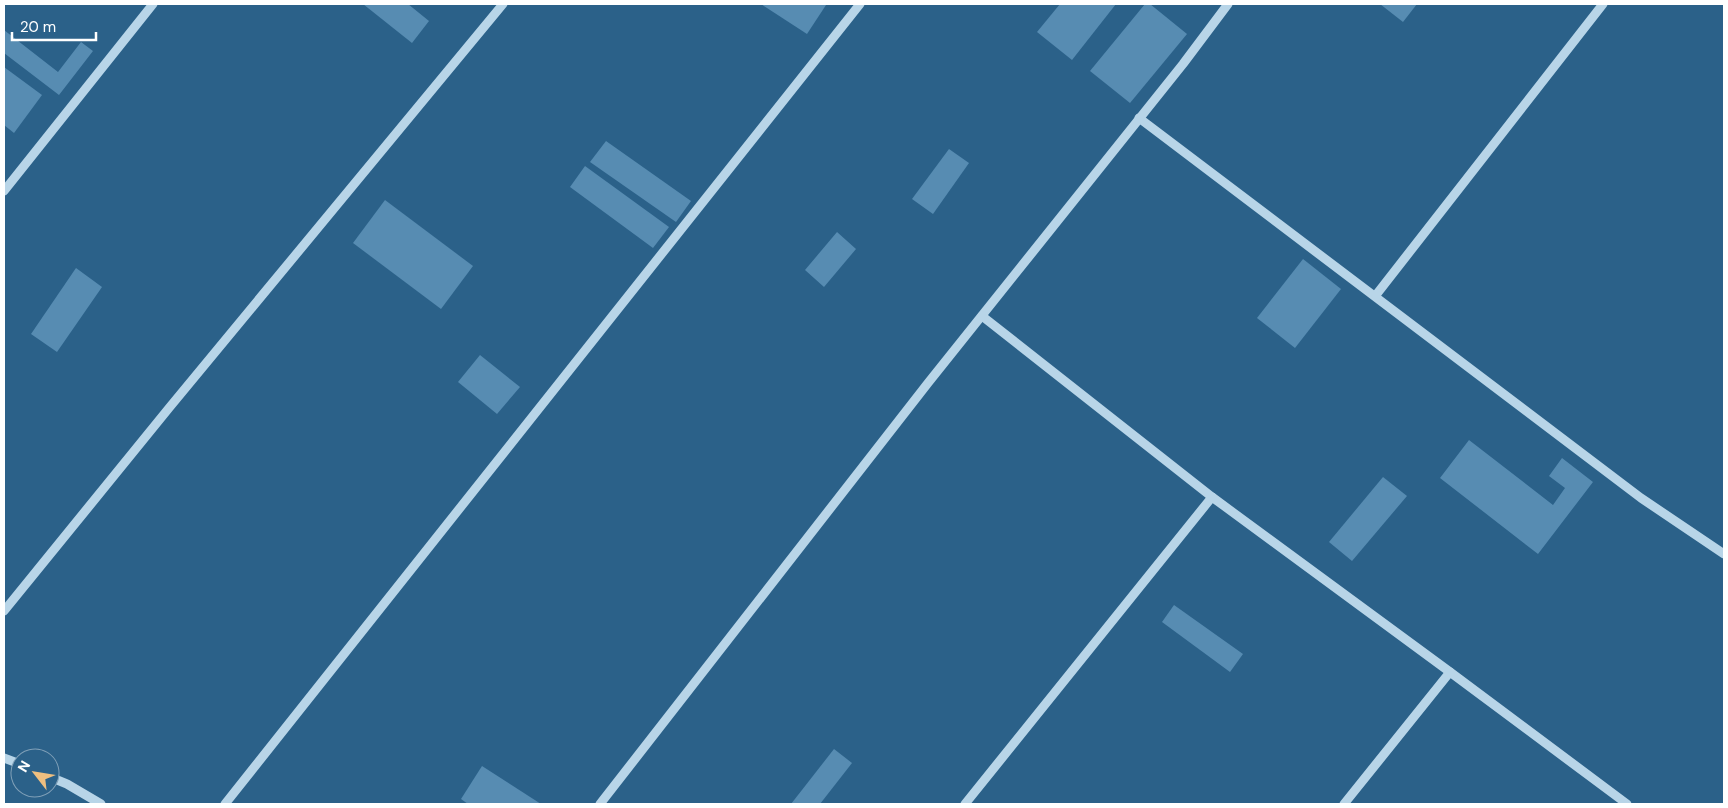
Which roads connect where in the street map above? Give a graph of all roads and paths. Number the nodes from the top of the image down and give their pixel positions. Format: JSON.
{"nodes":[{"id":1,"x":153,"y":4,"type":"edge"},
{"id":2,"x":503,"y":4,"type":"edge"},
{"id":3,"x":860,"y":4,"type":"edge"},
{"id":4,"x":1228,"y":4,"type":"edge"},
{"id":5,"x":1603,"y":4,"type":"edge"},
{"id":6,"x":1140,"y":118,"type":"junction"},
{"id":7,"x":4,"y":191,"type":"edge"},
{"id":8,"x":1376,"y":295,"type":"junction"},
{"id":9,"x":982,"y":316,"type":"junction"},
{"id":10,"x":1212,"y":497,"type":"junction"},
{"id":11,"x":1724,"y":554,"type":"edge"},
{"id":12,"x":4,"y":611,"type":"edge"},
{"id":13,"x":1450,"y":672,"type":"junction"},
{"id":14,"x":60,"y":781,"type":"edge"},
{"id":15,"x":101,"y":804,"type":"edge"},
{"id":16,"x":225,"y":804,"type":"edge"},
{"id":17,"x":600,"y":804,"type":"edge"},
{"id":18,"x":965,"y":804,"type":"edge"},
{"id":19,"x":1344,"y":804,"type":"edge"},
{"id":20,"x":1627,"y":804,"type":"edge"}],
"edges":[{"from":1,"to":7,"type":"street"},
{"from":2,"to":12,"type":"street"},
{"from":3,"to":16,"type":"street"},
{"from":4,"to":6,"type":"street"},
{"from":5,"to":8,"type":"street"},
{"from":6,"to":8,"type":"street"},
{"from":6,"to":9,"type":"street"},
{"from":8,"to":11,"type":"street"},
{"from":9,"to":10,"type":"street"},
{"from":9,"to":17,"type":"street"},
{"from":10,"to":13,"type":"street"},
{"from":10,"to":18,"type":"street"},
{"from":13,"to":19,"type":"street"},
{"from":13,"to":20,"type":"street"},
{"from":14,"to":15,"type":"street"}]}
